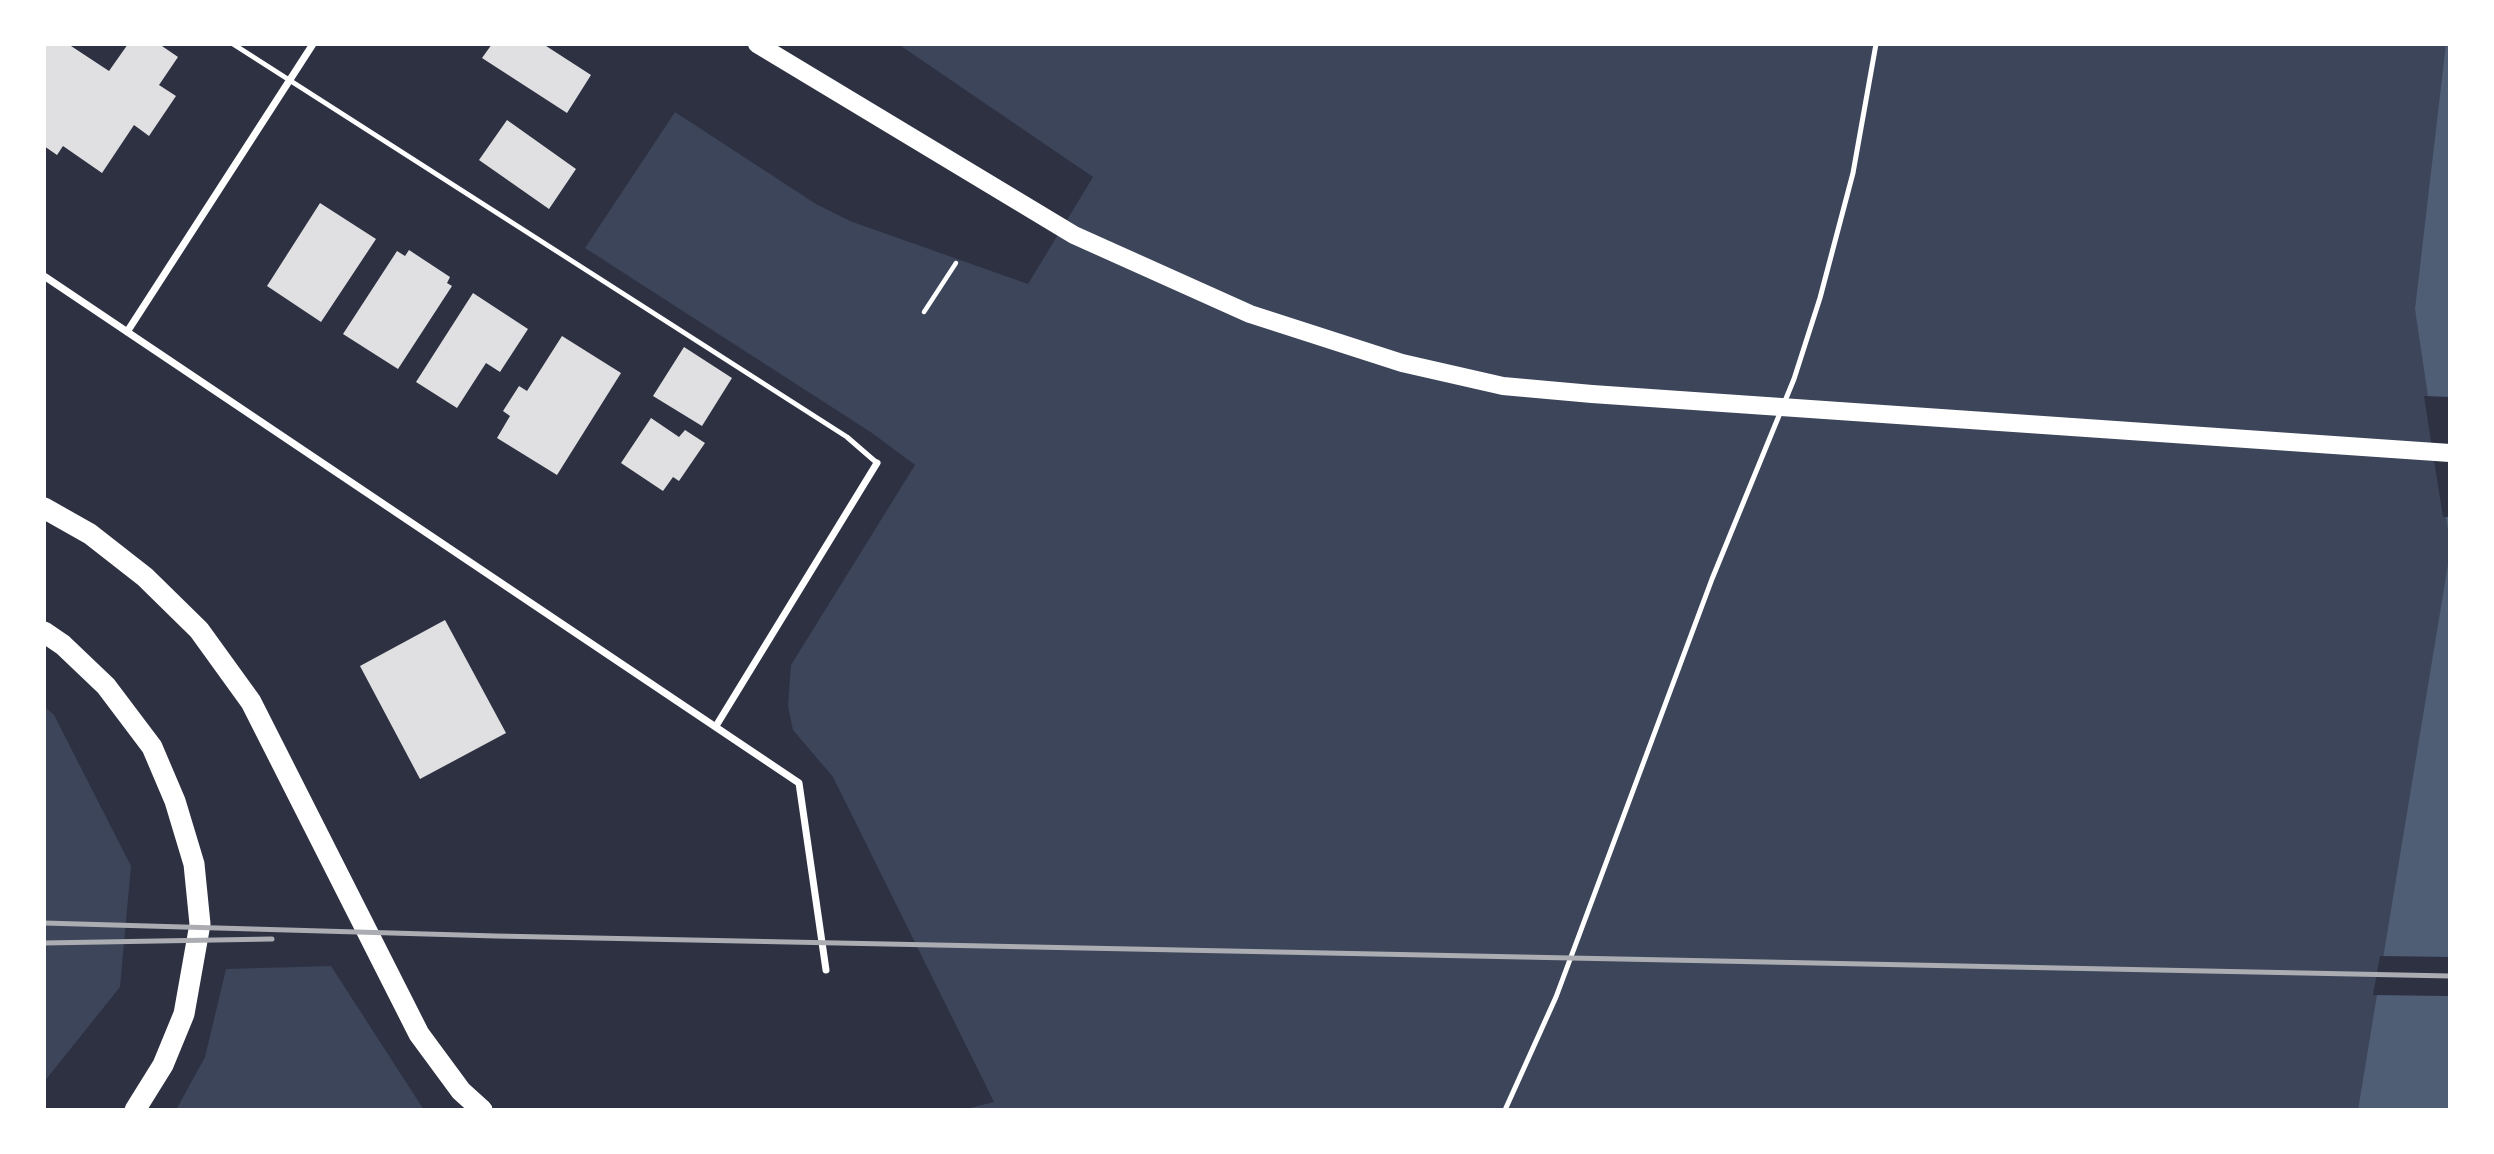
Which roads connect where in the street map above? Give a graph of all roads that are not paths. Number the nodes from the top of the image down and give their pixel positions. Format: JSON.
{"nodes":[{"id":1,"x":233,"y":44,"type":"edge"},
{"id":2,"x":313,"y":44,"type":"edge"},
{"id":3,"x":757,"y":44,"type":"edge"},
{"id":4,"x":1876,"y":44,"type":"edge"},
{"id":5,"x":289,"y":81,"type":"junction"},
{"id":6,"x":44,"y":276,"type":"edge"},
{"id":7,"x":127,"y":332,"type":"junction"},
{"id":8,"x":2450,"y":453,"type":"edge"},
{"id":9,"x":877,"y":463,"type":"joint"},
{"id":10,"x":44,"y":508,"type":"edge"},
{"id":11,"x":44,"y":632,"type":"edge"},
{"id":12,"x":716,"y":726,"type":"junction"},
{"id":13,"x":826,"y":970,"type":"dead end"},
{"id":14,"x":135,"y":1110,"type":"edge"},
{"id":15,"x":482,"y":1110,"type":"edge"},
{"id":16,"x":1505,"y":1110,"type":"edge"}],
"edges":[{"from":1,"to":5,"type":"lane"},
{"from":2,"to":5,"type":"street"},
{"from":3,"to":8,"type":"main road"},
{"from":4,"to":16,"type":"lane"},
{"from":5,"to":7,"type":"street"},
{"from":5,"to":9,"type":"lane"},
{"from":6,"to":7,"type":"street"},
{"from":7,"to":12,"type":"street"},
{"from":9,"to":12,"type":"street"},
{"from":10,"to":15,"type":"highway"},
{"from":11,"to":14,"type":"highway"},
{"from":12,"to":13,"type":"street"}]}
